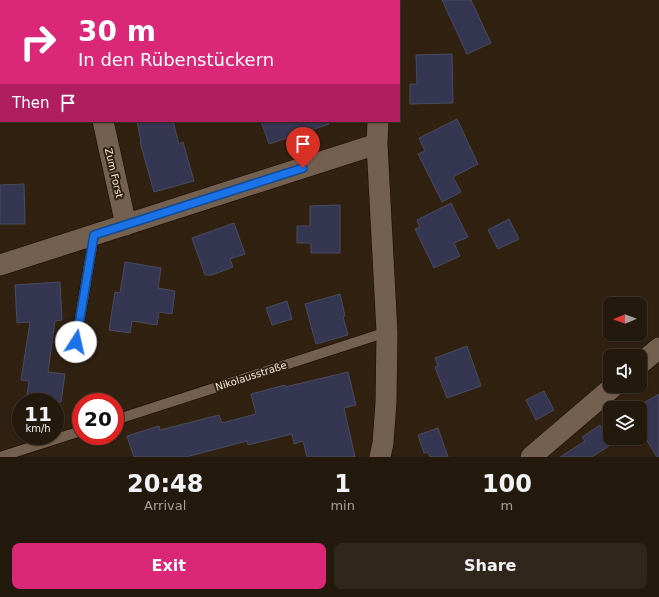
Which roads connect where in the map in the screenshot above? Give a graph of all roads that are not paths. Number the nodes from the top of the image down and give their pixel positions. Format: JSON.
{"nodes":[{"id":1,"x":103,"y":122,"type":"edge"},
{"id":2,"x":378,"y":122,"type":"edge"},
{"id":3,"x":377,"y":144,"type":"junction"},
{"id":4,"x":126,"y":225,"type":"junction"},
{"id":5,"x":94,"y":235,"type":"junction"},
{"id":6,"x":0,"y":265,"type":"edge"},
{"id":7,"x":387,"y":332,"type":"junction"},
{"id":8,"x":76,"y":342,"type":"dead end"},
{"id":9,"x":659,"y":348,"type":"edge"},
{"id":10,"x":647,"y":358,"type":"edge"},
{"id":11,"x":606,"y":393,"type":"edge"},
{"id":12,"x":124,"y":417,"type":"edge"},
{"id":13,"x":72,"y":434,"type":"edge"},
{"id":14,"x":0,"y":457,"type":"edge"},
{"id":15,"x":380,"y":457,"type":"edge"},
{"id":16,"x":531,"y":457,"type":"edge"}],
"edges":[{"from":1,"to":4,"type":"street","name":"Zum Forst"},
{"from":2,"to":3,"type":"street"},
{"from":3,"to":4,"type":"street"},
{"from":3,"to":7,"type":"street"},
{"from":4,"to":5,"type":"street"},
{"from":5,"to":6,"type":"street"},
{"from":5,"to":8,"type":"lane"},
{"from":7,"to":12,"type":"lane","name":"Nikolausstraße"},
{"from":7,"to":15,"type":"street"},
{"from":9,"to":10,"type":"street"},
{"from":11,"to":16,"type":"street"},
{"from":13,"to":14,"type":"lane"}]}
